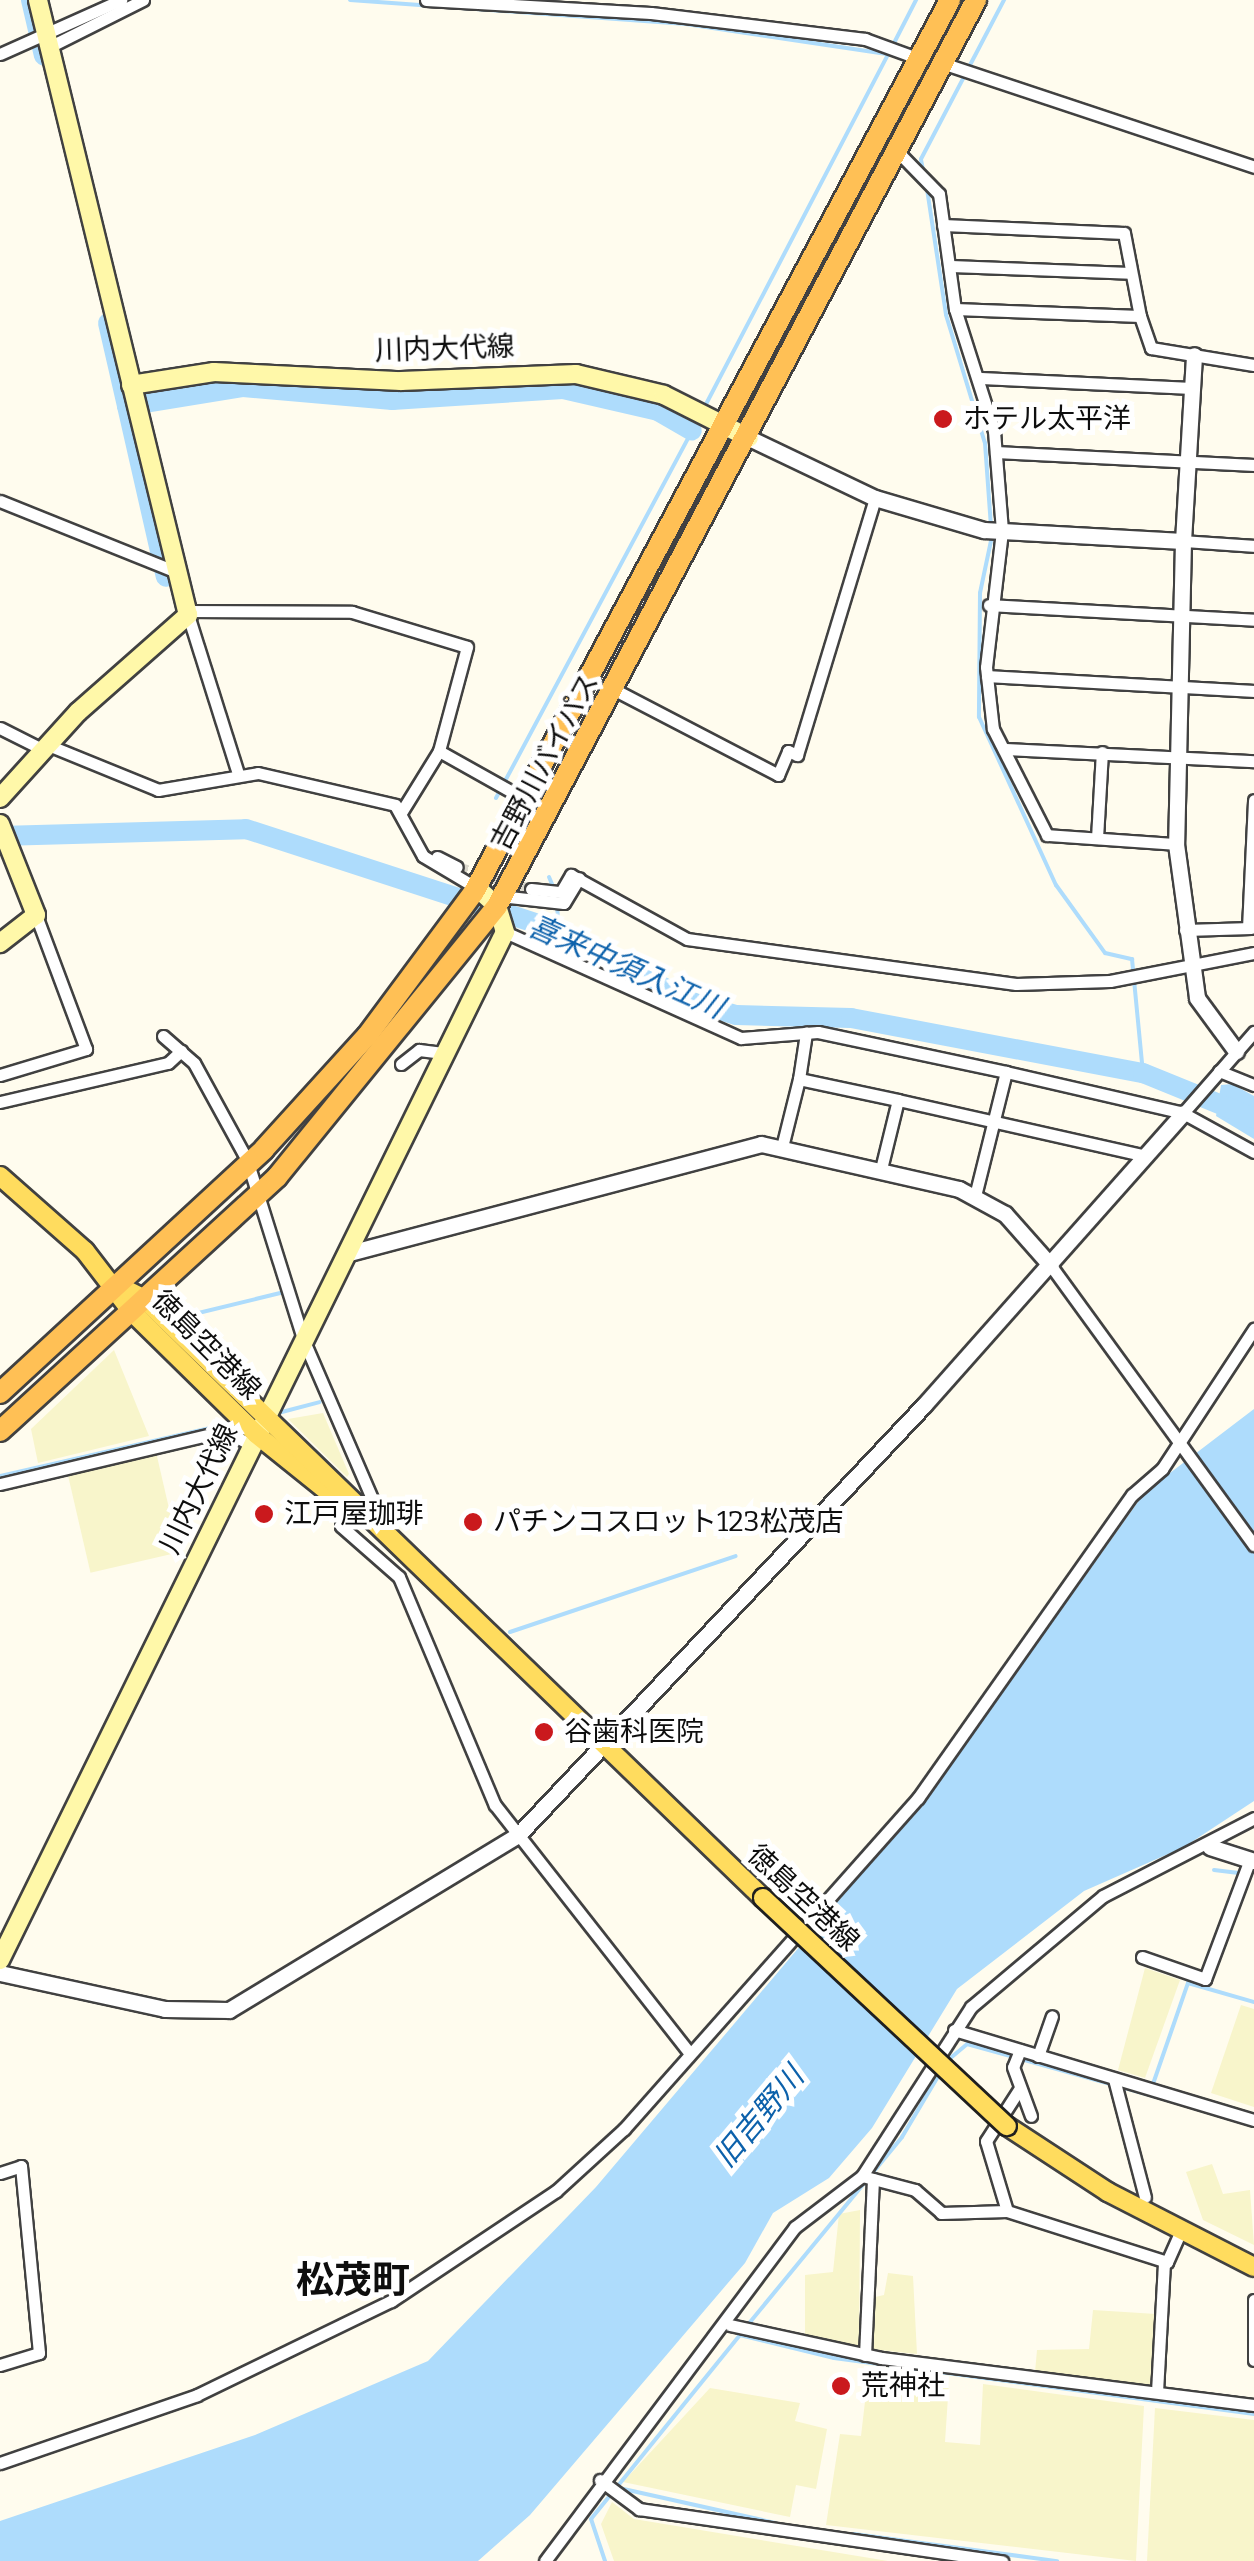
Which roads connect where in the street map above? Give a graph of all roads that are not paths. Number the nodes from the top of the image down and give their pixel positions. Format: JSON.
{"nodes":[{"id":1,"x":38,"y":0,"type":"edge"},
{"id":2,"x":121,"y":0,"type":"edge"},
{"id":3,"x":143,"y":0,"type":"edge"},
{"id":4,"x":426,"y":0,"type":"edge"},
{"id":5,"x":976,"y":0,"type":"edge"},
{"id":6,"x":946,"y":1,"type":"edge"},
{"id":7,"x":44,"y":39,"type":"junction"},
{"id":8,"x":0,"y":54,"type":"edge"},
{"id":9,"x":912,"y":55,"type":"junction"},
{"id":10,"x":951,"y":66,"type":"junction"},
{"id":11,"x":905,"y":155,"type":"junction"},
{"id":12,"x":1254,"y":167,"type":"edge"},
{"id":13,"x":943,"y":226,"type":"junction"},
{"id":14,"x":951,"y":266,"type":"junction"},
{"id":15,"x":1130,"y":274,"type":"junction"},
{"id":16,"x":955,"y":310,"type":"junction"},
{"id":17,"x":1140,"y":316,"type":"junction"},
{"id":18,"x":1194,"y":355,"type":"junction"},
{"id":19,"x":1254,"y":365,"type":"edge"},
{"id":20,"x":980,"y":378,"type":"junction"},
{"id":21,"x":132,"y":385,"type":"junction"},
{"id":22,"x":1192,"y":388,"type":"junction"},
{"id":23,"x":719,"y":422,"type":"junction"},
{"id":24,"x":750,"y":438,"type":"junction"},
{"id":25,"x":996,"y":452,"type":"junction"},
{"id":26,"x":1188,"y":462,"type":"junction"},
{"id":27,"x":1254,"y":465,"type":"edge"},
{"id":28,"x":875,"y":498,"type":"junction"},
{"id":29,"x":0,"y":501,"type":"edge"},
{"id":30,"x":994,"y":530,"type":"junction"},
{"id":31,"x":1183,"y":542,"type":"junction"},
{"id":32,"x":1254,"y":546,"type":"edge"},
{"id":33,"x":167,"y":571,"type":"junction"},
{"id":34,"x":988,"y":605,"type":"junction"},
{"id":35,"x":188,"y":614,"type":"junction"},
{"id":36,"x":1178,"y":616,"type":"junction"},
{"id":37,"x":1254,"y":620,"type":"edge"},
{"id":38,"x":987,"y":676,"type":"junction"},
{"id":39,"x":1176,"y":686,"type":"junction"},
{"id":40,"x":615,"y":690,"type":"junction"},
{"id":41,"x":1254,"y":691,"type":"edge"},
{"id":42,"x":0,"y":728,"type":"edge"},
{"id":43,"x":44,"y":747,"type":"junction"},
{"id":44,"x":1006,"y":748,"type":"junction"},
{"id":45,"x":439,"y":751,"type":"junction"},
{"id":46,"x":1102,"y":752,"type":"junction"},
{"id":47,"x":1175,"y":758,"type":"junction"},
{"id":48,"x":1254,"y":761,"type":"edge"},
{"id":49,"x":238,"y":774,"type":"junction"},
{"id":50,"x":520,"y":797,"type":"junction"},
{"id":51,"x":0,"y":798,"type":"edge"},
{"id":52,"x":1254,"y":800,"type":"edge"},
{"id":53,"x":402,"y":810,"type":"junction"},
{"id":54,"x":3,"y":831,"type":"edge"},
{"id":55,"x":410,"y":836,"type":"junction"},
{"id":56,"x":1097,"y":838,"type":"junction"},
{"id":57,"x":1176,"y":844,"type":"junction"},
{"id":58,"x":457,"y":867,"type":"tunnel mouth"},
{"id":59,"x":531,"y":888,"type":"tunnel mouth"},
{"id":60,"x":558,"y":899,"type":"junction"},
{"id":61,"x":494,"y":904,"type":"junction"},
{"id":62,"x":36,"y":915,"type":"junction"},
{"id":63,"x":1251,"y":928,"type":"edge"},
{"id":64,"x":1185,"y":930,"type":"junction"},
{"id":65,"x":0,"y":942,"type":"edge"},
{"id":66,"x":1254,"y":953,"type":"edge"},
{"id":67,"x":1188,"y":962,"type":"junction"},
{"id":68,"x":1254,"y":1032,"type":"edge"},
{"id":69,"x":806,"y":1033,"type":"junction"},
{"id":70,"x":163,"y":1036,"type":"dead end"},
{"id":71,"x":181,"y":1051,"type":"junction"},
{"id":72,"x":1236,"y":1051,"type":"junction"},
{"id":73,"x":446,"y":1054,"type":"junction"},
{"id":74,"x":401,"y":1064,"type":"dead end"},
{"id":75,"x":1006,"y":1072,"type":"junction"},
{"id":76,"x":1217,"y":1073,"type":"junction"},
{"id":77,"x":0,"y":1076,"type":"edge"},
{"id":78,"x":799,"y":1079,"type":"junction"},
{"id":79,"x":1254,"y":1084,"type":"edge"},
{"id":80,"x":898,"y":1100,"type":"junction"},
{"id":81,"x":0,"y":1102,"type":"edge"},
{"id":82,"x":1185,"y":1110,"type":"junction"},
{"id":83,"x":996,"y":1122,"type":"junction"},
{"id":84,"x":782,"y":1147,"type":"junction"},
{"id":85,"x":1254,"y":1152,"type":"edge"},
{"id":86,"x":1146,"y":1156,"type":"junction"},
{"id":87,"x":247,"y":1160,"type":"junction"},
{"id":88,"x":881,"y":1169,"type":"junction"},
{"id":89,"x":0,"y":1176,"type":"edge"},
{"id":90,"x":975,"y":1196,"type":"junction"},
{"id":91,"x":258,"y":1197,"type":"junction"},
{"id":92,"x":349,"y":1253,"type":"junction"},
{"id":93,"x":1051,"y":1266,"type":"junction"},
{"id":94,"x":117,"y":1285,"type":"junction"},
{"id":95,"x":138,"y":1305,"type":"junction"},
{"id":96,"x":1254,"y":1329,"type":"edge"},
{"id":97,"x":303,"y":1340,"type":"junction"},
{"id":98,"x":0,"y":1393,"type":"edge"},
{"id":99,"x":264,"y":1417,"type":"junction"},
{"id":100,"x":0,"y":1431,"type":"edge"},
{"id":101,"x":253,"y":1440,"type":"junction"},
{"id":102,"x":1182,"y":1449,"type":"junction"},
{"id":103,"x":0,"y":1484,"type":"edge"},
{"id":104,"x":356,"y":1512,"type":"junction"},
{"id":105,"x":1254,"y":1545,"type":"edge"},
{"id":106,"x":605,"y":1751,"type":"junction"},
{"id":107,"x":1254,"y":1818,"type":"edge"},
{"id":108,"x":518,"y":1834,"type":"junction"},
{"id":109,"x":1210,"y":1848,"type":"junction"},
{"id":110,"x":1252,"y":1860,"type":"edge"},
{"id":111,"x":1142,"y":1957,"type":"dead end"},
{"id":112,"x":0,"y":1960,"type":"edge"},
{"id":113,"x":0,"y":1973,"type":"edge"},
{"id":114,"x":1052,"y":2016,"type":"dead end"},
{"id":115,"x":954,"y":2030,"type":"junction"},
{"id":116,"x":689,"y":2052,"type":"junction"},
{"id":117,"x":1017,"y":2056,"type":"junction"},
{"id":118,"x":1038,"y":2056,"type":"junction"},
{"id":119,"x":1113,"y":2086,"type":"junction"},
{"id":120,"x":1020,"y":2088,"type":"junction"},
{"id":121,"x":1030,"y":2116,"type":"dead end"},
{"id":122,"x":1254,"y":2120,"type":"edge"},
{"id":123,"x":0,"y":2173,"type":"edge"},
{"id":124,"x":867,"y":2177,"type":"junction"},
{"id":125,"x":1145,"y":2196,"type":"dead end"},
{"id":126,"x":1007,"y":2211,"type":"junction"},
{"id":127,"x":1181,"y":2230,"type":"junction"},
{"id":128,"x":1164,"y":2262,"type":"junction"},
{"id":129,"x":1254,"y":2267,"type":"edge"},
{"id":130,"x":1254,"y":2300,"type":"edge"},
{"id":131,"x":730,"y":2324,"type":"junction"},
{"id":132,"x":865,"y":2356,"type":"junction"},
{"id":133,"x":1254,"y":2360,"type":"edge"},
{"id":134,"x":0,"y":2365,"type":"edge"},
{"id":135,"x":1157,"y":2392,"type":"junction"},
{"id":136,"x":1254,"y":2404,"type":"edge"},
{"id":137,"x":0,"y":2463,"type":"edge"},
{"id":138,"x":600,"y":2480,"type":"junction"},
{"id":139,"x":549,"y":2560,"type":"edge"},
{"id":140,"x":1002,"y":2561,"type":"edge"}],
"edges":[{"from":1,"to":7,"type":"main road"},
{"from":2,"to":7,"type":"street"},
{"from":3,"to":7,"type":"street"},
{"from":4,"to":9,"type":"street"},
{"from":5,"to":10,"type":"highway","name":"吉野川バイパス"},
{"from":6,"to":9,"type":"highway","name":"吉野川バイパス"},
{"from":7,"to":8,"type":"street"},
{"from":7,"to":21,"type":"main road"},
{"from":9,"to":23,"type":"highway","name":"吉野川バイパス"},
{"from":10,"to":11,"type":"highway","name":"吉野川バイパス"},
{"from":10,"to":12,"type":"street"},
{"from":11,"to":13,"type":"street"},
{"from":11,"to":24,"type":"highway","name":"吉野川バイパス"},
{"from":13,"to":14,"type":"street"},
{"from":13,"to":15,"type":"street"},
{"from":14,"to":15,"type":"street"},
{"from":14,"to":16,"type":"street"},
{"from":15,"to":17,"type":"street"},
{"from":16,"to":17,"type":"street"},
{"from":16,"to":20,"type":"street"},
{"from":17,"to":18,"type":"street"},
{"from":18,"to":19,"type":"street"},
{"from":18,"to":22,"type":"street"},
{"from":20,"to":22,"type":"street"},
{"from":20,"to":25,"type":"street"},
{"from":21,"to":23,"type":"main road","name":"川内大代線"},
{"from":21,"to":33,"type":"main road"},
{"from":22,"to":26,"type":"street"},
{"from":23,"to":24,"type":"main road","name":"川内大代線"},
{"from":23,"to":50,"type":"highway","name":"吉野川バイパス"},
{"from":24,"to":28,"type":"street"},
{"from":24,"to":40,"type":"highway","name":"吉野川バイパス"},
{"from":25,"to":26,"type":"street"},
{"from":25,"to":30,"type":"street"},
{"from":26,"to":27,"type":"street"},
{"from":26,"to":31,"type":"street"},
{"from":28,"to":30,"type":"street"},
{"from":28,"to":40,"type":"street"},
{"from":29,"to":33,"type":"street"},
{"from":30,"to":31,"type":"street"},
{"from":30,"to":34,"type":"street"},
{"from":31,"to":32,"type":"street"},
{"from":31,"to":36,"type":"street"},
{"from":33,"to":35,"type":"main road"},
{"from":34,"to":36,"type":"street"},
{"from":34,"to":38,"type":"street"},
{"from":35,"to":43,"type":"main road"},
{"from":35,"to":45,"type":"street"},
{"from":35,"to":49,"type":"street"},
{"from":36,"to":37,"type":"street"},
{"from":36,"to":39,"type":"street"},
{"from":38,"to":39,"type":"street"},
{"from":38,"to":44,"type":"street"},
{"from":39,"to":41,"type":"street"},
{"from":39,"to":47,"type":"street"},
{"from":40,"to":61,"type":"highway","name":"吉野川バイパス"},
{"from":42,"to":43,"type":"street"},
{"from":43,"to":49,"type":"street"},
{"from":43,"to":51,"type":"main road"},
{"from":44,"to":46,"type":"street"},
{"from":44,"to":56,"type":"street"},
{"from":45,"to":50,"type":"street"},
{"from":45,"to":53,"type":"street"},
{"from":46,"to":47,"type":"street"},
{"from":46,"to":56,"type":"street"},
{"from":47,"to":48,"type":"street"},
{"from":47,"to":57,"type":"street"},
{"from":49,"to":53,"type":"street"},
{"from":50,"to":61,"type":"highway","name":"吉野川バイパス"},
{"from":52,"to":63,"type":"street"},
{"from":53,"to":55,"type":"street"},
{"from":54,"to":62,"type":"main road"},
{"from":55,"to":58,"type":"street"},
{"from":55,"to":61,"type":"street"},
{"from":56,"to":57,"type":"street"},
{"from":57,"to":64,"type":"street"},
{"from":59,"to":60,"type":"street"},
{"from":60,"to":61,"type":"street"},
{"from":60,"to":67,"type":"street"},
{"from":61,"to":69,"type":"street"},
{"from":61,"to":73,"type":"main road","name":"川内大代線"},
{"from":61,"to":87,"type":"highway","name":"吉野川バイパス"},
{"from":61,"to":91,"type":"highway","name":"吉野川バイパス"},
{"from":62,"to":65,"type":"main road"},
{"from":62,"to":77,"type":"street"},
{"from":63,"to":64,"type":"street"},
{"from":64,"to":67,"type":"street"},
{"from":66,"to":67,"type":"street"},
{"from":67,"to":72,"type":"street"},
{"from":68,"to":72,"type":"street"},
{"from":69,"to":75,"type":"street"},
{"from":69,"to":78,"type":"street"},
{"from":70,"to":71,"type":"street"},
{"from":71,"to":81,"type":"street"},
{"from":71,"to":87,"type":"street"},
{"from":72,"to":76,"type":"street"},
{"from":73,"to":74,"type":"street"},
{"from":73,"to":92,"type":"main road","name":"川内大代線"},
{"from":75,"to":82,"type":"street"},
{"from":75,"to":83,"type":"street"},
{"from":76,"to":79,"type":"street"},
{"from":76,"to":82,"type":"street"},
{"from":78,"to":80,"type":"street"},
{"from":78,"to":84,"type":"street"},
{"from":80,"to":83,"type":"street"},
{"from":80,"to":88,"type":"street"},
{"from":82,"to":85,"type":"street"},
{"from":82,"to":86,"type":"street"},
{"from":83,"to":86,"type":"street"},
{"from":83,"to":90,"type":"street"},
{"from":84,"to":88,"type":"street"},
{"from":84,"to":92,"type":"street"},
{"from":86,"to":93,"type":"street"},
{"from":87,"to":91,"type":"street"},
{"from":87,"to":94,"type":"highway","name":"吉野川バイパス"},
{"from":88,"to":90,"type":"street"},
{"from":89,"to":94,"type":"main road","name":"徳島空港線"},
{"from":90,"to":93,"type":"street"},
{"from":91,"to":95,"type":"highway","name":"吉野川バイパス"},
{"from":91,"to":97,"type":"street"},
{"from":92,"to":97,"type":"main road","name":"川内大代線"},
{"from":93,"to":102,"type":"street"},
{"from":93,"to":106,"type":"street"},
{"from":94,"to":95,"type":"main road","name":"徳島空港線"},
{"from":94,"to":98,"type":"highway","name":"吉野川バイパス"},
{"from":95,"to":99,"type":"main road","name":"徳島空港線"},
{"from":95,"to":100,"type":"highway","name":"吉野川バイパス"},
{"from":95,"to":101,"type":"main road","name":"徳島空港線"},
{"from":96,"to":102,"type":"street"},
{"from":97,"to":99,"type":"main road","name":"川内大代線"},
{"from":97,"to":104,"type":"street"},
{"from":99,"to":101,"type":"main road","name":"川内大代線"},
{"from":99,"to":104,"type":"main road","name":"徳島空港線"},
{"from":101,"to":103,"type":"street"},
{"from":101,"to":104,"type":"main road","name":"徳島空港線"},
{"from":101,"to":112,"type":"main road","name":"川内大代線"},
{"from":102,"to":105,"type":"street"},
{"from":102,"to":116,"type":"street"},
{"from":104,"to":106,"type":"main road","name":"徳島空港線"},
{"from":104,"to":108,"type":"street"},
{"from":106,"to":108,"type":"street"},
{"from":106,"to":127,"type":"main road","name":"徳島空港線","bridge":true},
{"from":107,"to":109,"type":"street"},
{"from":108,"to":113,"type":"street"},
{"from":108,"to":116,"type":"street"},
{"from":109,"to":110,"type":"street"},
{"from":109,"to":115,"type":"street"},
{"from":110,"to":111,"type":"street"},
{"from":114,"to":118,"type":"street"},
{"from":115,"to":117,"type":"street"},
{"from":115,"to":124,"type":"street"},
{"from":116,"to":137,"type":"street"},
{"from":117,"to":118,"type":"street"},
{"from":117,"to":120,"type":"street"},
{"from":118,"to":119,"type":"street"},
{"from":119,"to":122,"type":"street"},
{"from":119,"to":125,"type":"street"},
{"from":120,"to":121,"type":"street"},
{"from":120,"to":126,"type":"street"},
{"from":123,"to":134,"type":"street"},
{"from":124,"to":126,"type":"street"},
{"from":124,"to":131,"type":"street"},
{"from":124,"to":132,"type":"street"},
{"from":126,"to":128,"type":"street"},
{"from":127,"to":128,"type":"street"},
{"from":127,"to":129,"type":"main road","name":"徳島空港線"},
{"from":128,"to":135,"type":"street"},
{"from":130,"to":133,"type":"street"},
{"from":131,"to":132,"type":"street"},
{"from":131,"to":138,"type":"street"},
{"from":132,"to":135,"type":"street"},
{"from":135,"to":136,"type":"street"},
{"from":138,"to":139,"type":"street"},
{"from":138,"to":140,"type":"street"}]}
